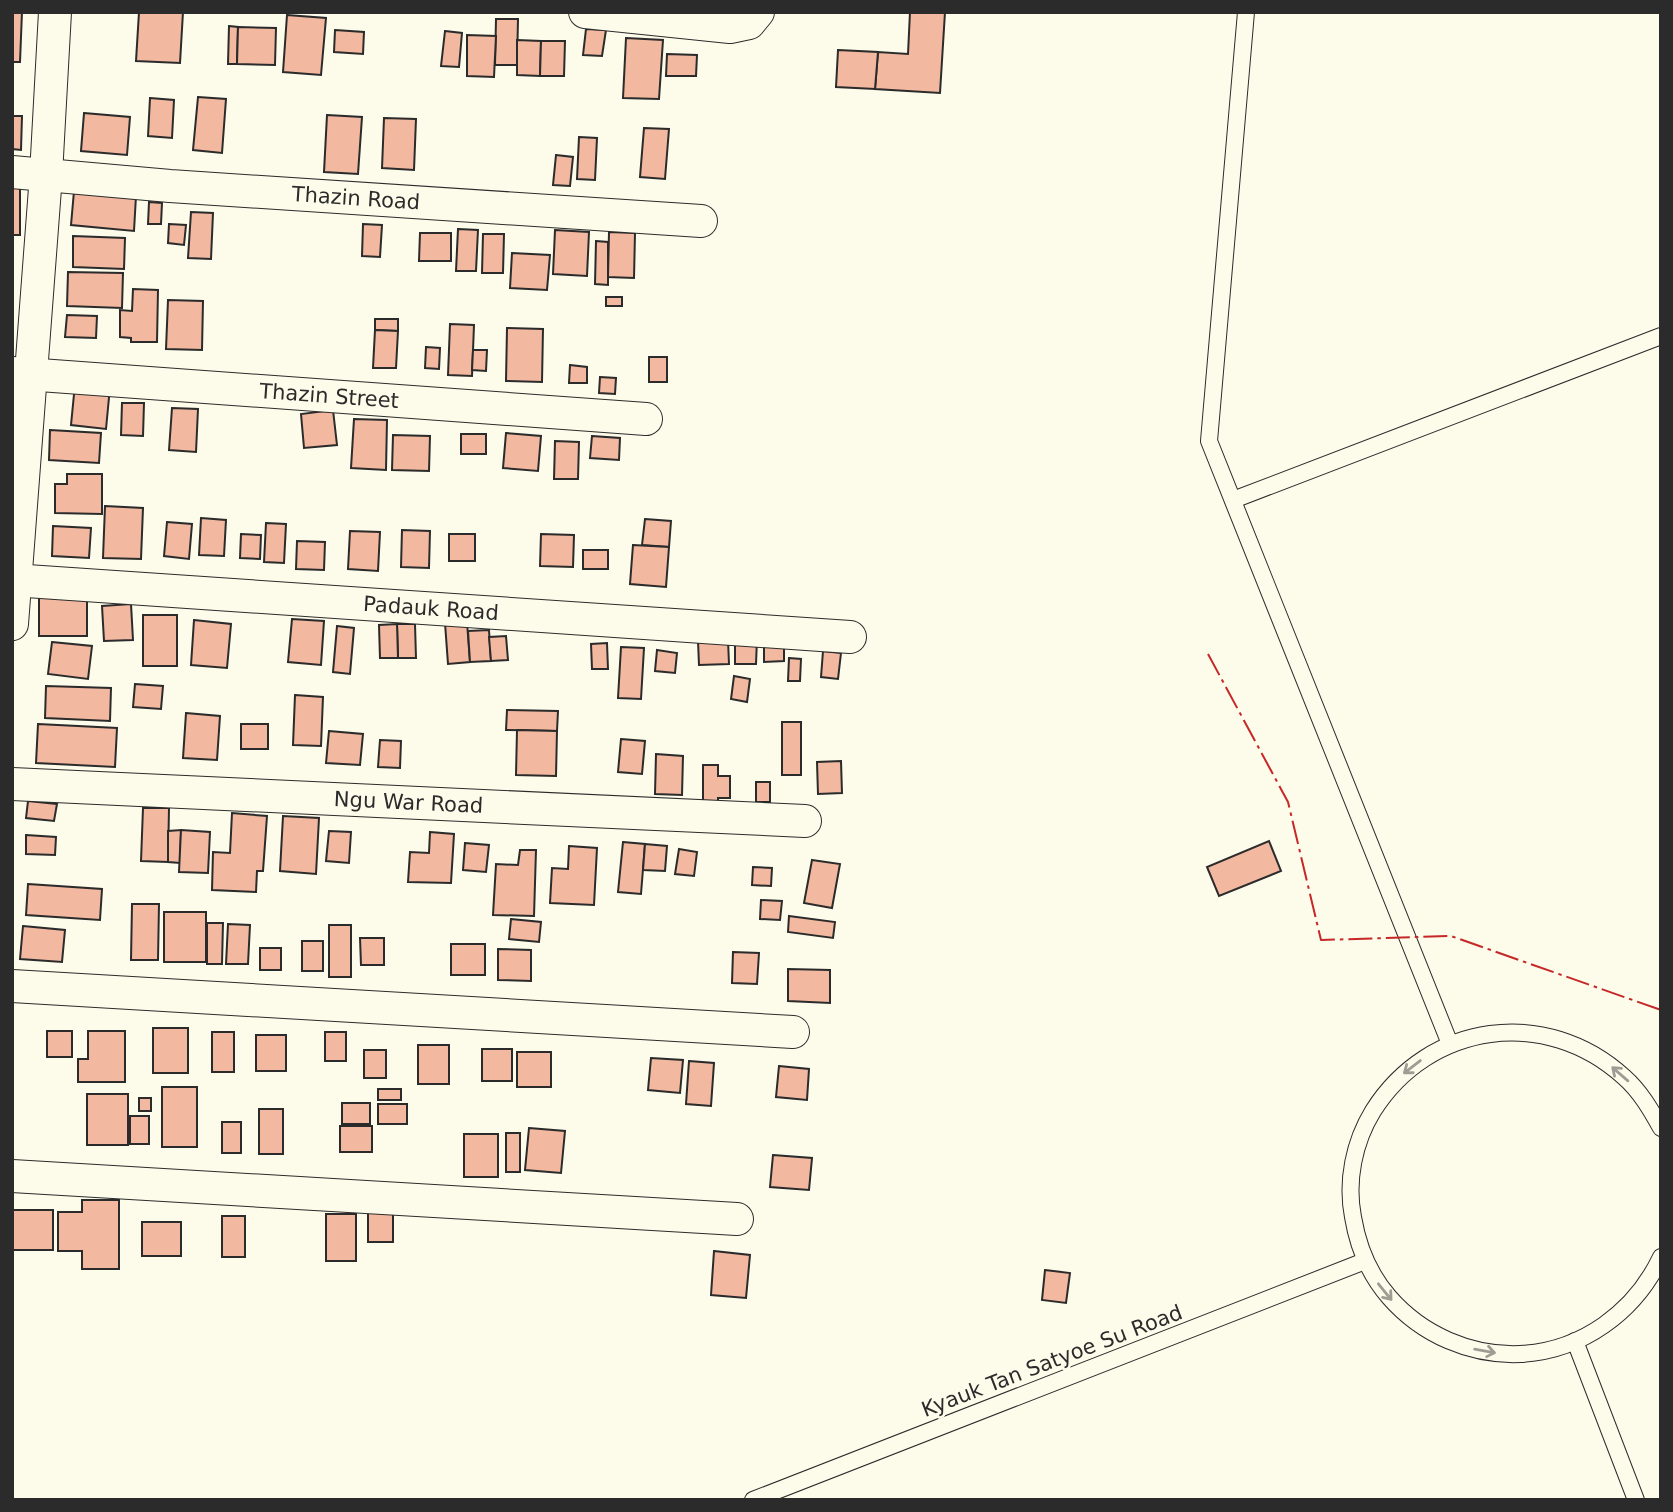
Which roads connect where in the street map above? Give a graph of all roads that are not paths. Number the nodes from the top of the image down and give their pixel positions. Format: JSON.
{"nodes":[{"id":1,"x":55,"y":12,"type":"edge"},
{"id":2,"x":585,"y":12,"type":"edge"},
{"id":3,"x":758,"y":12,"type":"edge"},
{"id":4,"x":1245,"y":12,"type":"edge"},
{"id":5,"x":12,"y":172,"type":"edge"},
{"id":6,"x":47,"y":174,"type":"junction"},
{"id":7,"x":701,"y":221,"type":"dead end"},
{"id":8,"x":1661,"y":336,"type":"edge"},
{"id":9,"x":22,"y":374,"type":"edge"},
{"id":10,"x":646,"y":419,"type":"dead end"},
{"id":11,"x":1233,"y":500,"type":"junction"},
{"id":12,"x":14,"y":580,"type":"edge"},
{"id":13,"x":12,"y":624,"type":"edge"},
{"id":14,"x":850,"y":638,"type":"dead end"},
{"id":15,"x":12,"y":784,"type":"edge"},
{"id":16,"x":805,"y":821,"type":"dead end"},
{"id":17,"x":12,"y":986,"type":"edge"},
{"id":18,"x":793,"y":1032,"type":"dead end"},
{"id":19,"x":1450,"y":1044,"type":"junction"},
{"id":20,"x":1661,"y":1128,"type":"edge"},
{"id":21,"x":12,"y":1176,"type":"edge"},
{"id":22,"x":737,"y":1219,"type":"dead end"},
{"id":23,"x":1661,"y":1257,"type":"edge"},
{"id":24,"x":1365,"y":1261,"type":"junction"},
{"id":25,"x":1575,"y":1341,"type":"junction"},
{"id":26,"x":753,"y":1500,"type":"edge"},
{"id":27,"x":1636,"y":1500,"type":"edge"}],
"edges":[{"from":1,"to":6,"type":"street"},
{"from":2,"to":3,"type":"street"},
{"from":4,"to":11,"type":"lane"},
{"from":5,"to":6,"type":"street","name":"Thazin Road"},
{"from":6,"to":7,"type":"street","name":"Thazin Road"},
{"from":6,"to":9,"type":"street"},
{"from":8,"to":11,"type":"lane"},
{"from":9,"to":10,"type":"street","name":"Thazin Street"},
{"from":9,"to":12,"type":"street"},
{"from":11,"to":19,"type":"lane"},
{"from":12,"to":13,"type":"street"},
{"from":12,"to":14,"type":"street","name":"Padauk Road"},
{"from":15,"to":16,"type":"street","name":"Ngu War Road"},
{"from":17,"to":18,"type":"street"},
{"from":20,"to":19,"type":"lane","one_way":true},
{"from":19,"to":24,"type":"lane","one_way":true},
{"from":21,"to":22,"type":"street"},
{"from":23,"to":25,"type":"lane"},
{"from":24,"to":25,"type":"lane","one_way":true},
{"from":24,"to":26,"type":"lane","name":"Kyauk Tan Satyoe Su Road"},
{"from":25,"to":27,"type":"lane"}]}
